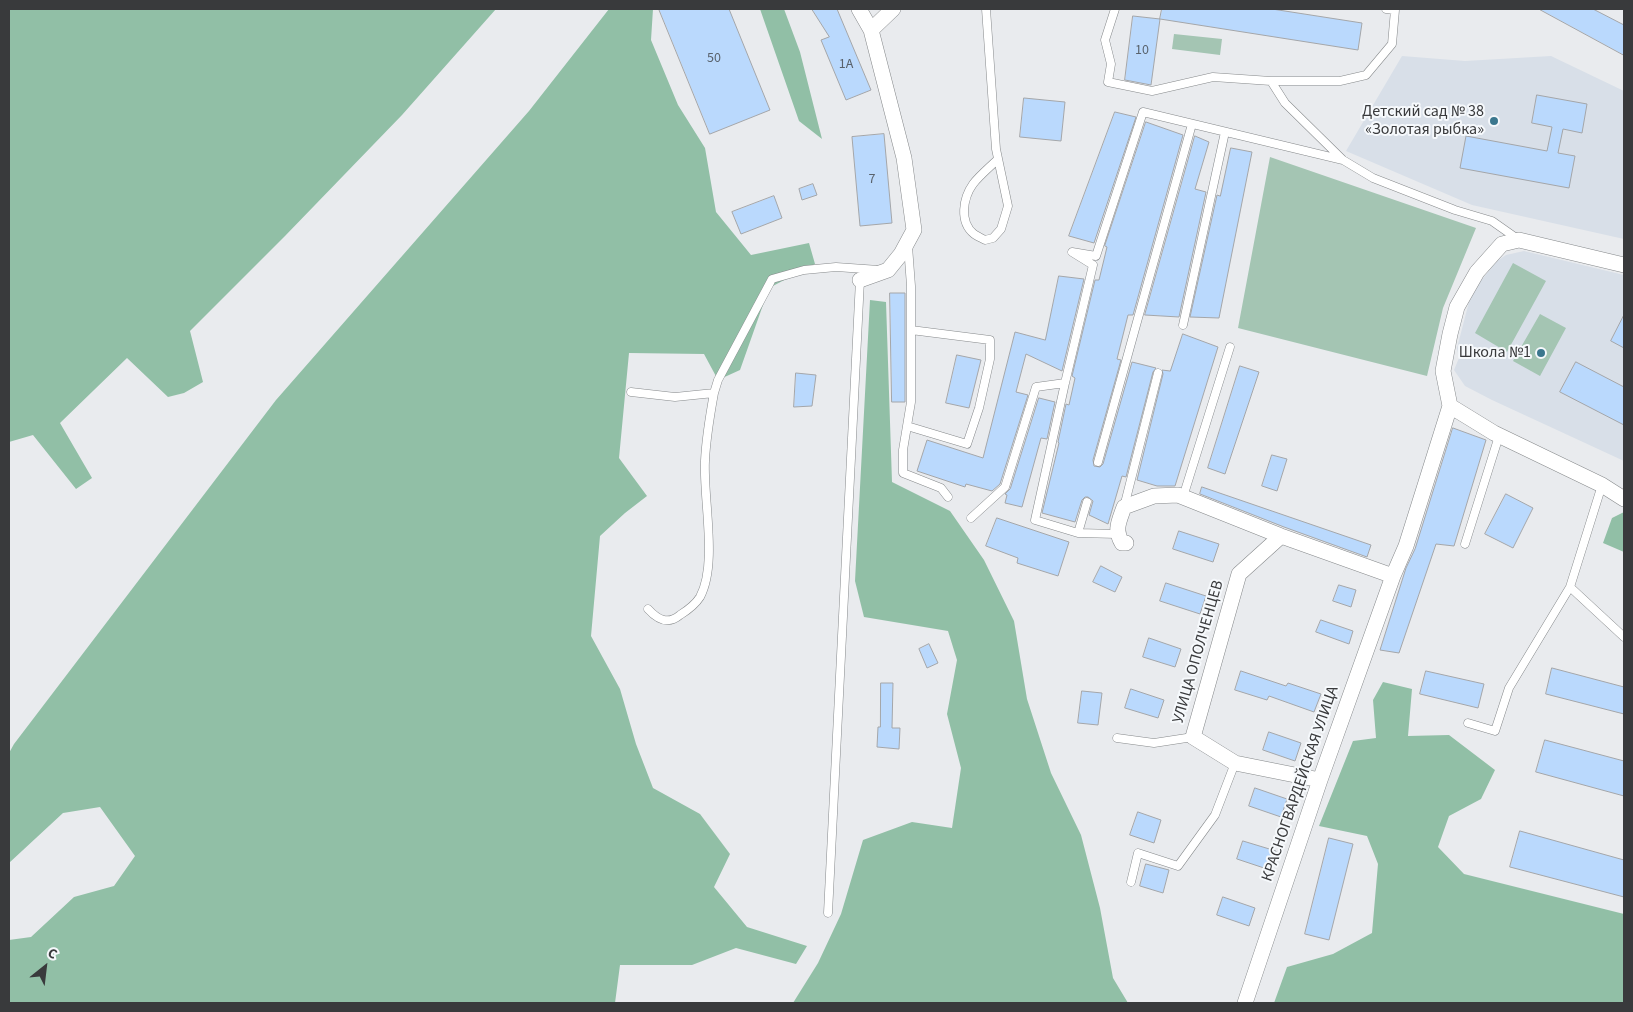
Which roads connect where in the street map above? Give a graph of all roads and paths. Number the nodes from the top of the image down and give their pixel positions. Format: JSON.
{"nodes":[{"id":1,"x":859,"y":9,"type":"edge"},
{"id":2,"x":893,"y":9,"type":"edge"},
{"id":3,"x":986,"y":9,"type":"edge"},
{"id":4,"x":1115,"y":9,"type":"edge"},
{"id":5,"x":1386,"y":9,"type":"edge"},
{"id":6,"x":871,"y":30,"type":"junction"},
{"id":7,"x":1271,"y":81,"type":"junction"},
{"id":8,"x":1192,"y":124,"type":"junction"},
{"id":9,"x":1225,"y":132,"type":"junction"},
{"id":10,"x":998,"y":159,"type":"junction"},
{"id":11,"x":1343,"y":160,"type":"junction"},
{"id":12,"x":1519,"y":240,"type":"junction"},
{"id":13,"x":908,"y":242,"type":"junction"},
{"id":14,"x":1624,"y":265,"type":"edge"},
{"id":15,"x":888,"y":270,"type":"junction"},
{"id":16,"x":860,"y":280,"type":"joint"},
{"id":17,"x":1183,"y":325,"type":"dead end"},
{"id":18,"x":911,"y":330,"type":"junction"},
{"id":19,"x":1230,"y":347,"type":"dead end"},
{"id":20,"x":1158,"y":373,"type":"dead end"},
{"id":21,"x":1064,"y":383,"type":"junction"},
{"id":22,"x":631,"y":392,"type":"dead end"},
{"id":23,"x":714,"y":393,"type":"junction"},
{"id":24,"x":1450,"y":406,"type":"junction"},
{"id":25,"x":907,"y":426,"type":"junction"},
{"id":26,"x":1499,"y":436,"type":"junction"},
{"id":27,"x":1098,"y":462,"type":"dead end"},
{"id":28,"x":1602,"y":485,"type":"junction"},
{"id":29,"x":948,"y":497,"type":"dead end"},
{"id":30,"x":1183,"y":497,"type":"junction"},
{"id":31,"x":1624,"y":499,"type":"edge"},
{"id":32,"x":1086,"y":502,"type":"dead end"},
{"id":33,"x":1124,"y":507,"type":"junction"},
{"id":34,"x":971,"y":518,"type":"dead end"},
{"id":35,"x":1078,"y":533,"type":"junction"},
{"id":36,"x":1281,"y":536,"type":"junction"},
{"id":37,"x":1122,"y":539,"type":"joint"},
{"id":38,"x":1465,"y":544,"type":"dead end"},
{"id":39,"x":1393,"y":576,"type":"junction"},
{"id":40,"x":1570,"y":587,"type":"junction"},
{"id":41,"x":648,"y":609,"type":"dead end"},
{"id":42,"x":1624,"y":637,"type":"edge"},
{"id":43,"x":1468,"y":723,"type":"dead end"},
{"id":44,"x":1193,"y":737,"type":"junction"},
{"id":45,"x":1117,"y":738,"type":"dead end"},
{"id":46,"x":1235,"y":763,"type":"junction"},
{"id":47,"x":1320,"y":780,"type":"junction"},
{"id":48,"x":1131,"y":882,"type":"dead end"},
{"id":49,"x":828,"y":914,"type":"dead end"},
{"id":50,"x":1244,"y":1003,"type":"edge"}],
"edges":[{"from":1,"to":6,"type":"street"},
{"from":2,"to":6,"type":"street"},
{"from":3,"to":10,"type":"lane"},
{"from":4,"to":7,"type":"lane"},
{"from":5,"to":7,"type":"lane"},
{"from":6,"to":13,"type":"street"},
{"from":7,"to":11,"type":"lane"},
{"from":8,"to":9,"type":"lane"},
{"from":8,"to":21,"type":"lane"},
{"from":8,"to":27,"type":"lane"},
{"from":9,"to":11,"type":"lane"},
{"from":9,"to":17,"type":"lane"},
{"from":10,"to":10,"type":"lane"},
{"from":11,"to":12,"type":"lane"},
{"from":12,"to":14,"type":"street"},
{"from":12,"to":24,"type":"street"},
{"from":13,"to":15,"type":"street"},
{"from":13,"to":18,"type":"lane"},
{"from":15,"to":16,"type":"street"},
{"from":15,"to":23,"type":"lane"},
{"from":16,"to":49,"type":"lane"},
{"from":18,"to":25,"type":"lane"},
{"from":18,"to":25,"type":"lane"},
{"from":19,"to":30,"type":"lane"},
{"from":20,"to":33,"type":"lane"},
{"from":21,"to":34,"type":"lane"},
{"from":21,"to":35,"type":"lane"},
{"from":22,"to":23,"type":"lane"},
{"from":23,"to":41,"type":"lane"},
{"from":24,"to":26,"type":"street"},
{"from":24,"to":39,"type":"street","name":"КРАСНОГВАРДЕЙСКАЯ УЛИЦА"},
{"from":25,"to":29,"type":"lane"},
{"from":26,"to":28,"type":"street"},
{"from":26,"to":38,"type":"lane"},
{"from":28,"to":31,"type":"street"},
{"from":28,"to":40,"type":"lane"},
{"from":30,"to":33,"type":"street"},
{"from":30,"to":36,"type":"street"},
{"from":32,"to":35,"type":"lane"},
{"from":33,"to":37,"type":"street"},
{"from":35,"to":37,"type":"lane"},
{"from":36,"to":39,"type":"street"},
{"from":36,"to":44,"type":"street","name":"УЛИЦА ОПОЛЧЕНЦЕВ"},
{"from":39,"to":47,"type":"street","name":"КРАСНОГВАРДЕЙСКАЯ УЛИЦА"},
{"from":40,"to":42,"type":"lane"},
{"from":40,"to":43,"type":"lane"},
{"from":44,"to":45,"type":"lane"},
{"from":44,"to":46,"type":"street"},
{"from":46,"to":47,"type":"street"},
{"from":46,"to":48,"type":"lane"},
{"from":47,"to":50,"type":"street","name":"КРАСНОГВАРДЕЙСКАЯ УЛИЦА"}]}
